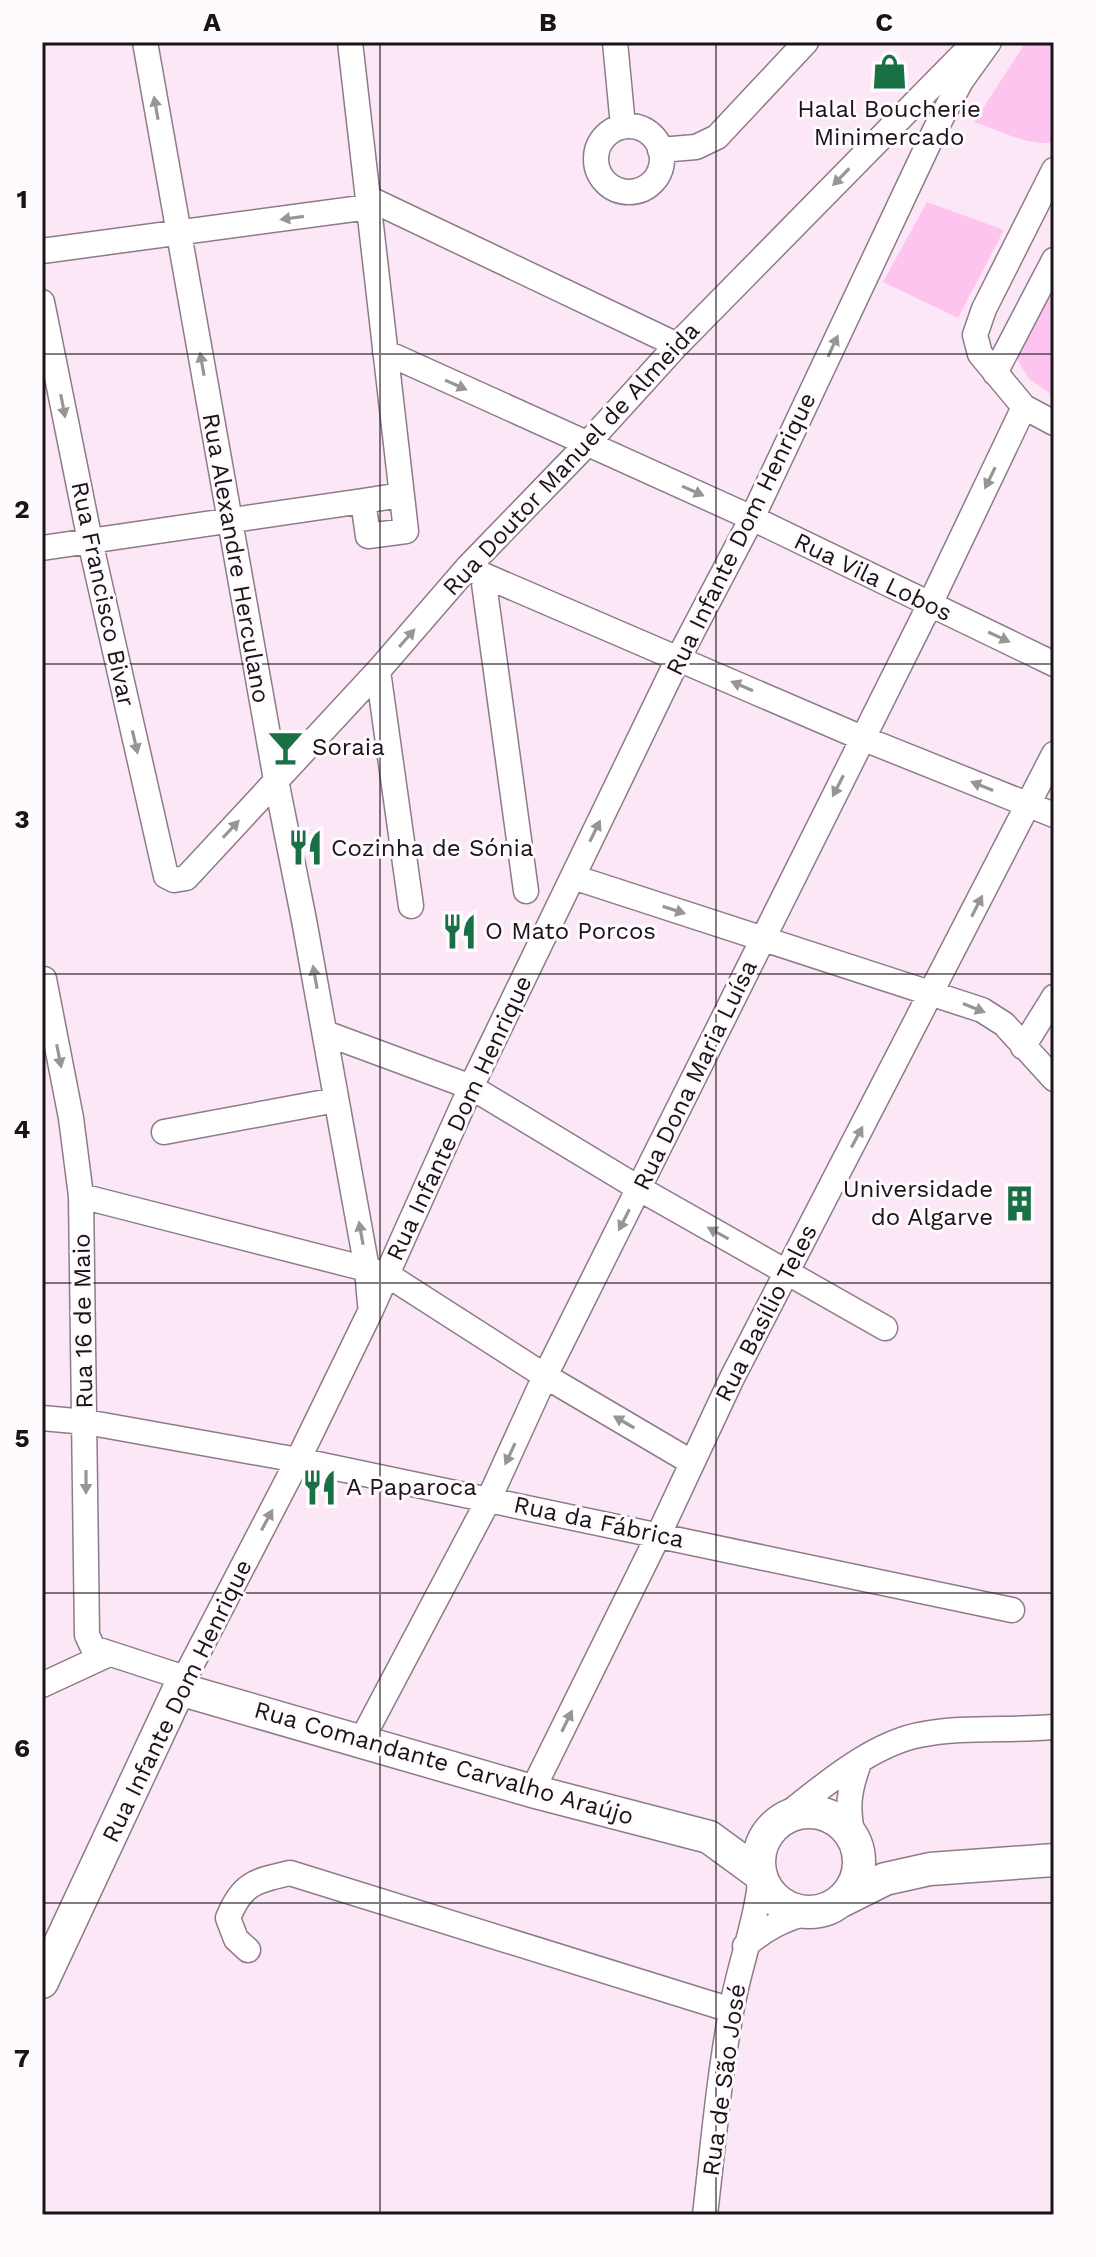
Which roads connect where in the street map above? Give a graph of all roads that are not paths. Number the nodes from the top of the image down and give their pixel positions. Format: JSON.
{"nodes":[{"id":1,"x":145,"y":42,"type":"edge"},
{"id":2,"x":350,"y":42,"type":"edge"},
{"id":3,"x":615,"y":42,"type":"edge"},
{"id":4,"x":806,"y":42,"type":"edge"},
{"id":5,"x":975,"y":42,"type":"edge"},
{"id":6,"x":989,"y":42,"type":"edge"},
{"id":7,"x":897,"y":119,"type":"junction"},
{"id":8,"x":623,"y":126,"type":"junction"},
{"id":9,"x":929,"y":142,"type":"junction"},
{"id":10,"x":660,"y":150,"type":"junction"},
{"id":11,"x":1054,"y":170,"type":"edge"},
{"id":12,"x":368,"y":203,"type":"junction"},
{"id":13,"x":178,"y":233,"type":"junction"},
{"id":14,"x":42,"y":251,"type":"edge"},
{"id":15,"x":1054,"y":260,"type":"edge"},
{"id":16,"x":42,"y":302,"type":"edge"},
{"id":17,"x":677,"y":345,"type":"junction"},
{"id":18,"x":385,"y":352,"type":"junction"},
{"id":19,"x":995,"y":373,"type":"junction"},
{"id":20,"x":1024,"y":407,"type":"junction"},
{"id":21,"x":1054,"y":423,"type":"edge"},
{"id":22,"x":587,"y":444,"type":"junction"},
{"id":23,"x":401,"y":495,"type":"junction"},
{"id":24,"x":363,"y":501,"type":"junction"},
{"id":25,"x":752,"y":518,"type":"junction"},
{"id":26,"x":230,"y":520,"type":"junction"},
{"id":27,"x":90,"y":541,"type":"junction"},
{"id":28,"x":42,"y":548,"type":"edge"},
{"id":29,"x":475,"y":572,"type":"junction"},
{"id":30,"x":930,"y":604,"type":"junction"},
{"id":31,"x":678,"y":659,"type":"junction"},
{"id":32,"x":1054,"y":664,"type":"edge"},
{"id":33,"x":378,"y":671,"type":"junction"},
{"id":34,"x":862,"y":738,"type":"junction"},
{"id":35,"x":1054,"y":754,"type":"edge"},
{"id":36,"x":276,"y":780,"type":"junction"},
{"id":37,"x":1029,"y":805,"type":"junction"},
{"id":38,"x":1054,"y":815,"type":"edge"},
{"id":39,"x":573,"y":877,"type":"junction"},
{"id":40,"x":174,"y":880,"type":"joint"},
{"id":41,"x":526,"y":891,"type":"dead end"},
{"id":42,"x":411,"y":906,"type":"dead end"},
{"id":43,"x":762,"y":939,"type":"junction"},
{"id":44,"x":44,"y":979,"type":"edge"},
{"id":45,"x":932,"y":993,"type":"junction"},
{"id":46,"x":1054,"y":997,"type":"edge"},
{"id":47,"x":325,"y":1033,"type":"junction"},
{"id":48,"x":1023,"y":1047,"type":"junction"},
{"id":49,"x":1054,"y":1079,"type":"edge"},
{"id":50,"x":471,"y":1087,"type":"junction"},
{"id":51,"x":336,"y":1100,"type":"junction"},
{"id":52,"x":164,"y":1132,"type":"dead end"},
{"id":53,"x":640,"y":1189,"type":"junction"},
{"id":54,"x":81,"y":1196,"type":"junction"},
{"id":55,"x":786,"y":1271,"type":"junction"},
{"id":56,"x":377,"y":1272,"type":"junction"},
{"id":57,"x":371,"y":1310,"type":"joint"},
{"id":58,"x":885,"y":1328,"type":"dead end"},
{"id":59,"x":545,"y":1376,"type":"junction"},
{"id":60,"x":42,"y":1418,"type":"edge"},
{"id":61,"x":86,"y":1422,"type":"junction"},
{"id":62,"x":298,"y":1460,"type":"junction"},
{"id":63,"x":691,"y":1462,"type":"junction"},
{"id":64,"x":489,"y":1499,"type":"junction"},
{"id":65,"x":659,"y":1534,"type":"junction"},
{"id":66,"x":1012,"y":1610,"type":"dead end"},
{"id":67,"x":109,"y":1654,"type":"junction"},
{"id":68,"x":182,"y":1683,"type":"junction"},
{"id":69,"x":42,"y":1685,"type":"edge"},
{"id":70,"x":1054,"y":1727,"type":"edge"},
{"id":71,"x":361,"y":1741,"type":"junction"},
{"id":72,"x":859,"y":1763,"type":"junction"},
{"id":73,"x":532,"y":1791,"type":"junction"},
{"id":74,"x":779,"y":1821,"type":"junction"},
{"id":75,"x":709,"y":1837,"type":"junction"},
{"id":76,"x":853,"y":1838,"type":"junction"},
{"id":77,"x":1054,"y":1860,"type":"edge"},
{"id":78,"x":930,"y":1869,"type":"junction"},
{"id":79,"x":761,"y":1875,"type":"junction"},
{"id":80,"x":841,"y":1901,"type":"junction"},
{"id":81,"x":810,"y":1912,"type":"junction"},
{"id":82,"x":745,"y":1946,"type":"junction"},
{"id":83,"x":248,"y":1950,"type":"dead end"},
{"id":84,"x":42,"y":1982,"type":"edge"},
{"id":85,"x":731,"y":2010,"type":"junction"},
{"id":86,"x":705,"y":2215,"type":"edge"}],
"edges":[{"from":13,"to":1,"type":"street","name":"Rua Alexandre Herculano","one_way":true},
{"from":2,"to":12,"type":"street"},
{"from":3,"to":8,"type":"street"},
{"from":4,"to":10,"type":"street"},
{"from":5,"to":7,"type":"street","name":"Rua Doutor Manuel de Almeida"},
{"from":6,"to":9,"type":"street","name":"Rua Infante Dom Henrique"},
{"from":7,"to":9,"type":"street"},
{"from":7,"to":17,"type":"street","name":"Rua Doutor Manuel de Almeida","one_way":true},
{"from":8,"to":10,"type":"street"},
{"from":8,"to":10,"type":"street"},
{"from":25,"to":9,"type":"street","name":"Rua Infante Dom Henrique","one_way":true},
{"from":11,"to":19,"type":"street"},
{"from":12,"to":13,"type":"street","one_way":true},
{"from":12,"to":17,"type":"street"},
{"from":12,"to":18,"type":"street"},
{"from":13,"to":14,"type":"street"},
{"from":26,"to":13,"type":"street","name":"Rua Alexandre Herculano","one_way":true},
{"from":15,"to":19,"type":"street"},
{"from":16,"to":27,"type":"street","name":"Rua Francisco Bivar","one_way":true},
{"from":17,"to":22,"type":"street","name":"Rua Doutor Manuel de Almeida"},
{"from":18,"to":22,"type":"street","name":"Rua Vila Lobos","one_way":true},
{"from":18,"to":23,"type":"street"},
{"from":19,"to":20,"type":"street"},
{"from":20,"to":21,"type":"street"},
{"from":20,"to":30,"type":"street","name":"Rua Dona Maria Luísa","one_way":true},
{"from":22,"to":25,"type":"street","name":"Rua Vila Lobos","one_way":true},
{"from":22,"to":29,"type":"street","name":"Rua Doutor Manuel de Almeida"},
{"from":23,"to":24,"type":"street"},
{"from":23,"to":24,"type":"street"},
{"from":24,"to":26,"type":"street"},
{"from":25,"to":30,"type":"street","name":"Rua Vila Lobos"},
{"from":25,"to":31,"type":"street","name":"Rua Infante Dom Henrique"},
{"from":26,"to":27,"type":"street"},
{"from":26,"to":36,"type":"street","name":"Rua Alexandre Herculano"},
{"from":27,"to":28,"type":"street"},
{"from":27,"to":40,"type":"street","name":"Rua Francisco Bivar","one_way":true},
{"from":29,"to":31,"type":"street"},
{"from":33,"to":29,"type":"street","name":"Rua Doutor Manuel de Almeida","one_way":true},
{"from":29,"to":41,"type":"street"},
{"from":30,"to":32,"type":"street","name":"Rua Vila Lobos","one_way":true},
{"from":30,"to":34,"type":"street","name":"Rua Dona Maria Luísa"},
{"from":34,"to":31,"type":"street","one_way":true},
{"from":39,"to":31,"type":"street","name":"Rua Infante Dom Henrique","one_way":true},
{"from":33,"to":36,"type":"street","name":"Rua Doutor Manuel de Almeida"},
{"from":33,"to":42,"type":"street"},
{"from":37,"to":34,"type":"street","one_way":true},
{"from":34,"to":43,"type":"street","name":"Rua Dona Maria Luísa","one_way":true},
{"from":35,"to":37,"type":"street","name":"Rua Basílio Teles"},
{"from":40,"to":36,"type":"street","name":"Rua Doutor Manuel de Almeida","one_way":true},
{"from":47,"to":36,"type":"street","name":"Rua Alexandre Herculano","one_way":true},
{"from":37,"to":38,"type":"street"},
{"from":45,"to":37,"type":"street","name":"Rua Basílio Teles","one_way":true},
{"from":39,"to":43,"type":"street","one_way":true},
{"from":39,"to":50,"type":"street","name":"Rua Infante Dom Henrique"},
{"from":43,"to":45,"type":"street"},
{"from":43,"to":53,"type":"street","name":"Rua Dona Maria Luísa"},
{"from":44,"to":54,"type":"street","name":"Rua 16 de Maio","one_way":true},
{"from":45,"to":48,"type":"street","one_way":true},
{"from":55,"to":45,"type":"street","name":"Rua Basílio Teles","one_way":true},
{"from":46,"to":48,"type":"street"},
{"from":47,"to":50,"type":"street"},
{"from":47,"to":51,"type":"street","name":"Rua Alexandre Herculano"},
{"from":48,"to":49,"type":"street"},
{"from":50,"to":53,"type":"street"},
{"from":50,"to":56,"type":"street","name":"Rua Infante Dom Henrique"},
{"from":51,"to":52,"type":"street"},
{"from":56,"to":51,"type":"street","name":"Rua Alexandre Herculano","one_way":true},
{"from":55,"to":53,"type":"street","one_way":true},
{"from":53,"to":59,"type":"street","name":"Rua Dona Maria Luísa","one_way":true},
{"from":54,"to":56,"type":"street"},
{"from":54,"to":61,"type":"street","name":"Rua 16 de Maio"},
{"from":55,"to":58,"type":"street"},
{"from":55,"to":63,"type":"street","name":"Rua Basílio Teles"},
{"from":56,"to":57,"type":"street","name":"Rua Alexandre Herculano"},
{"from":56,"to":59,"type":"street"},
{"from":57,"to":62,"type":"street","name":"Rua Infante Dom Henrique"},
{"from":63,"to":59,"type":"street","one_way":true},
{"from":59,"to":64,"type":"street","name":"Rua Dona Maria Luísa","one_way":true},
{"from":60,"to":61,"type":"street","name":"Rua da Fábrica"},
{"from":61,"to":62,"type":"street","name":"Rua da Fábrica"},
{"from":61,"to":67,"type":"street","name":"Rua 16 de Maio","one_way":true},
{"from":62,"to":64,"type":"street","name":"Rua da Fábrica"},
{"from":68,"to":62,"type":"street","name":"Rua Infante Dom Henrique","one_way":true},
{"from":63,"to":65,"type":"street","name":"Rua Basílio Teles"},
{"from":64,"to":65,"type":"street","name":"Rua da Fábrica"},
{"from":64,"to":71,"type":"street","name":"Rua Dona Maria Luísa"},
{"from":65,"to":66,"type":"street","name":"Rua da Fábrica"},
{"from":73,"to":65,"type":"street","name":"Rua Basílio Teles","one_way":true},
{"from":67,"to":68,"type":"street"},
{"from":67,"to":69,"type":"street"},
{"from":68,"to":71,"type":"main road","name":"Rua Comandante Carvalho Araújo"},
{"from":68,"to":84,"type":"main road","name":"Rua Infante Dom Henrique"},
{"from":70,"to":72,"type":"street"},
{"from":71,"to":73,"type":"main road","name":"Rua Comandante Carvalho Araújo"},
{"from":72,"to":74,"type":"street"},
{"from":72,"to":76,"type":"street"},
{"from":73,"to":75,"type":"main road","name":"Rua Comandante Carvalho Araújo"},
{"from":74,"to":75,"type":"main road"},
{"from":74,"to":76,"type":"main road"},
{"from":74,"to":79,"type":"main road"},
{"from":75,"to":79,"type":"main road"},
{"from":76,"to":78,"type":"main road"},
{"from":76,"to":80,"type":"main road"},
{"from":77,"to":78,"type":"main road"},
{"from":78,"to":80,"type":"main road"},
{"from":79,"to":81,"type":"main road"},
{"from":79,"to":82,"type":"street","name":"Rua de São José"},
{"from":80,"to":81,"type":"main road"},
{"from":81,"to":82,"type":"street"},
{"from":82,"to":85,"type":"street","name":"Rua de São José"},
{"from":83,"to":85,"type":"street"},
{"from":85,"to":86,"type":"street","name":"Rua de São José"}]}
